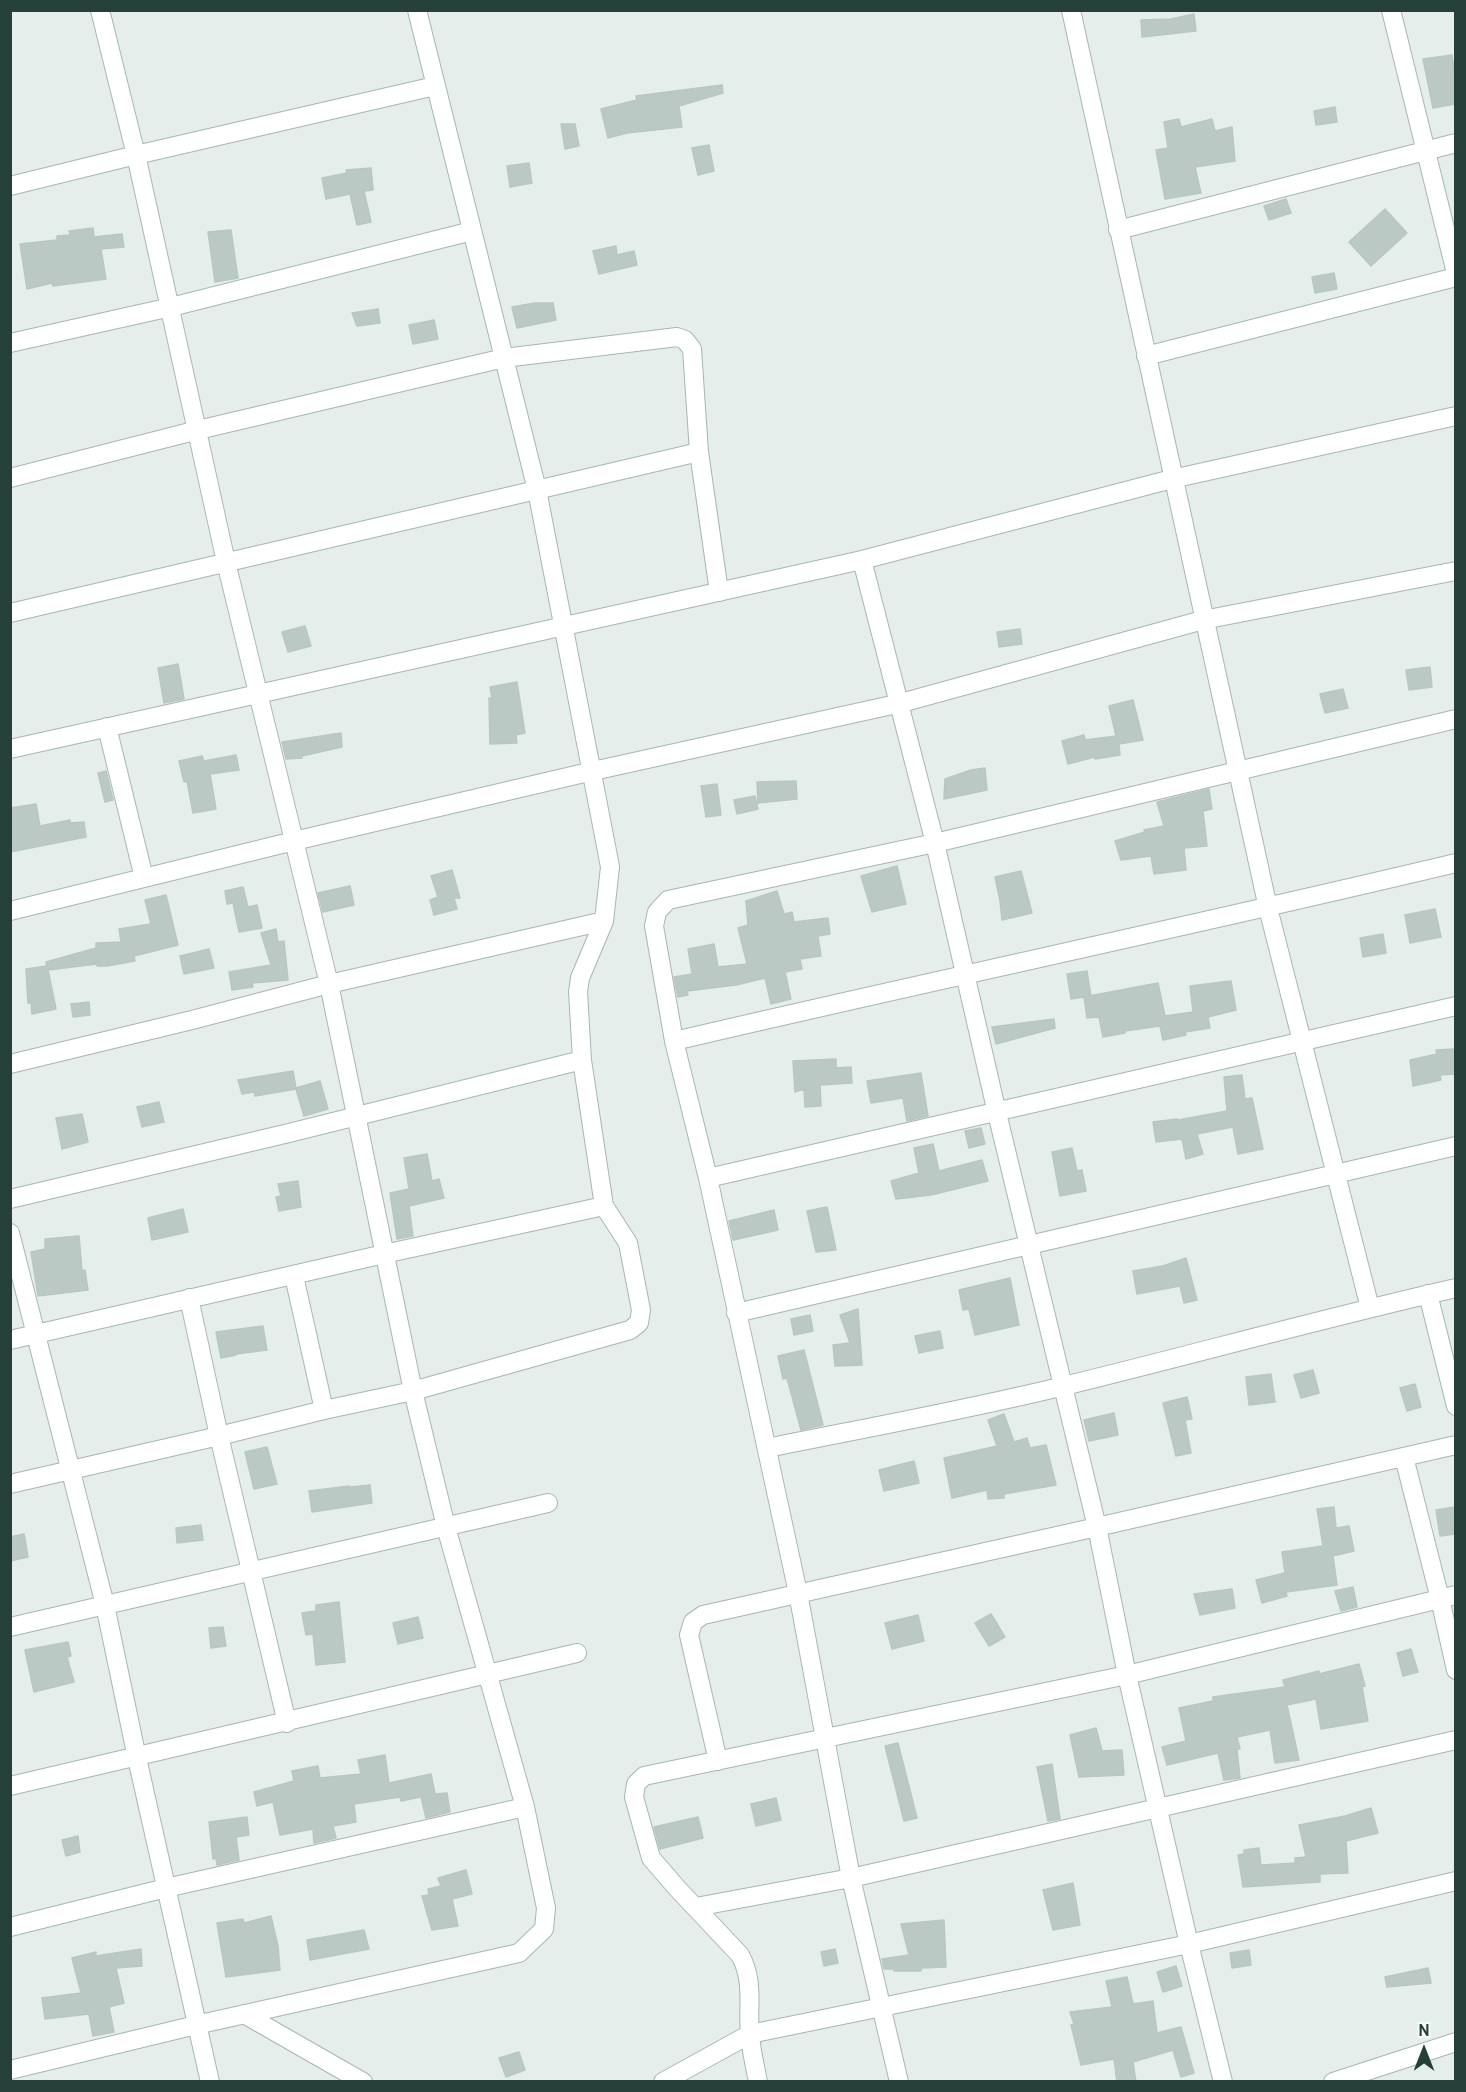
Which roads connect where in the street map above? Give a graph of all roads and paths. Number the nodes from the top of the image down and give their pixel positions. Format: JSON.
{"nodes":[{"id":1,"x":100,"y":10,"type":"edge"},
{"id":2,"x":417,"y":10,"type":"edge"},
{"id":3,"x":1071,"y":10,"type":"edge"},
{"id":4,"x":1392,"y":10,"type":"edge"},
{"id":5,"x":435,"y":86,"type":"junction"},
{"id":6,"x":1455,"y":144,"type":"edge"},
{"id":7,"x":1426,"y":150,"type":"junction"},
{"id":8,"x":136,"y":155,"type":"junction"},
{"id":9,"x":10,"y":186,"type":"edge"},
{"id":10,"x":1118,"y":230,"type":"junction"},
{"id":11,"x":472,"y":231,"type":"junction"},
{"id":12,"x":1455,"y":275,"type":"edge"},
{"id":13,"x":171,"y":306,"type":"junction"},
{"id":14,"x":10,"y":344,"type":"edge"},
{"id":15,"x":1146,"y":356,"type":"junction"},
{"id":16,"x":504,"y":358,"type":"junction"},
{"id":17,"x":1455,"y":416,"type":"edge"},
{"id":18,"x":198,"y":430,"type":"junction"},
{"id":19,"x":699,"y":452,"type":"junction"},
{"id":20,"x":10,"y":478,"type":"edge"},
{"id":21,"x":1172,"y":479,"type":"junction"},
{"id":22,"x":537,"y":490,"type":"junction"},
{"id":23,"x":862,"y":560,"type":"junction"},
{"id":24,"x":226,"y":562,"type":"junction"},
{"id":25,"x":1455,"y":571,"type":"edge"},
{"id":26,"x":719,"y":592,"type":"junction"},
{"id":27,"x":10,"y":614,"type":"edge"},
{"id":28,"x":1203,"y":620,"type":"junction"},
{"id":29,"x":563,"y":627,"type":"junction"},
{"id":30,"x":258,"y":694,"type":"junction"},
{"id":31,"x":901,"y":703,"type":"junction"},
{"id":32,"x":1455,"y":719,"type":"edge"},
{"id":33,"x":106,"y":727,"type":"junction"},
{"id":34,"x":10,"y":749,"type":"edge"},
{"id":35,"x":1238,"y":770,"type":"junction"},
{"id":36,"x":593,"y":771,"type":"junction"},
{"id":37,"x":294,"y":841,"type":"junction"},
{"id":38,"x":936,"y":843,"type":"junction"},
{"id":39,"x":1455,"y":863,"type":"edge"},
{"id":40,"x":144,"y":878,"type":"junction"},
{"id":41,"x":1268,"y":908,"type":"junction"},
{"id":42,"x":10,"y":910,"type":"edge"},
{"id":43,"x":604,"y":921,"type":"junction"},
{"id":44,"x":965,"y":975,"type":"junction"},
{"id":45,"x":329,"y":984,"type":"junction"},
{"id":46,"x":1455,"y":1006,"type":"edge"},
{"id":47,"x":674,"y":1041,"type":"junction"},
{"id":48,"x":1301,"y":1042,"type":"junction"},
{"id":49,"x":582,"y":1060,"type":"junction"},
{"id":50,"x":10,"y":1064,"type":"edge"},
{"id":51,"x":997,"y":1113,"type":"junction"},
{"id":52,"x":358,"y":1116,"type":"junction"},
{"id":53,"x":1455,"y":1146,"type":"edge"},
{"id":54,"x":1336,"y":1173,"type":"junction"},
{"id":55,"x":708,"y":1178,"type":"junction"},
{"id":56,"x":10,"y":1199,"type":"edge"},
{"id":57,"x":604,"y":1206,"type":"junction"},
{"id":58,"x":10,"y":1233,"type":"edge"},
{"id":59,"x":1029,"y":1245,"type":"junction"},
{"id":60,"x":384,"y":1254,"type":"junction"},
{"id":61,"x":294,"y":1275,"type":"junction"},
{"id":62,"x":1455,"y":1288,"type":"edge"},
{"id":63,"x":1428,"y":1294,"type":"junction"},
{"id":64,"x":189,"y":1298,"type":"junction"},
{"id":65,"x":1370,"y":1308,"type":"junction"},
{"id":66,"x":736,"y":1313,"type":"junction"},
{"id":67,"x":36,"y":1335,"type":"junction"},
{"id":68,"x":10,"y":1340,"type":"edge"},
{"id":69,"x":1063,"y":1386,"type":"junction"},
{"id":70,"x":413,"y":1391,"type":"junction"},
{"id":71,"x":1455,"y":1406,"type":"edge"},
{"id":72,"x":324,"y":1410,"type":"junction"},
{"id":73,"x":219,"y":1436,"type":"junction"},
{"id":74,"x":1455,"y":1445,"type":"edge"},
{"id":75,"x":767,"y":1448,"type":"junction"},
{"id":76,"x":1404,"y":1457,"type":"junction"},
{"id":77,"x":71,"y":1471,"type":"junction"},
{"id":78,"x":10,"y":1484,"type":"edge"},
{"id":79,"x":548,"y":1503,"type":"dead end"},
{"id":80,"x":446,"y":1527,"type":"junction"},
{"id":81,"x":1097,"y":1527,"type":"junction"},
{"id":82,"x":251,"y":1572,"type":"junction"},
{"id":83,"x":798,"y":1593,"type":"junction"},
{"id":84,"x":1448,"y":1597,"type":"edge"},
{"id":85,"x":105,"y":1605,"type":"junction"},
{"id":86,"x":10,"y":1627,"type":"edge"},
{"id":87,"x":577,"y":1653,"type":"dead end"},
{"id":88,"x":1455,"y":1670,"type":"edge"},
{"id":89,"x":487,"y":1675,"type":"junction"},
{"id":90,"x":1127,"y":1675,"type":"junction"},
{"id":91,"x":287,"y":1723,"type":"junction"},
{"id":92,"x":826,"y":1739,"type":"junction"},
{"id":93,"x":1455,"y":1740,"type":"edge"},
{"id":94,"x":137,"y":1758,"type":"junction"},
{"id":95,"x":718,"y":1761,"type":"junction"},
{"id":96,"x":10,"y":1786,"type":"edge"},
{"id":97,"x":525,"y":1807,"type":"junction"},
{"id":98,"x":1158,"y":1807,"type":"junction"},
{"id":99,"x":851,"y":1878,"type":"junction"},
{"id":100,"x":1455,"y":1881,"type":"edge"},
{"id":101,"x":166,"y":1888,"type":"junction"},
{"id":102,"x":696,"y":1907,"type":"junction"},
{"id":103,"x":10,"y":1927,"type":"edge"},
{"id":104,"x":1189,"y":1944,"type":"junction"},
{"id":105,"x":882,"y":2008,"type":"junction"},
{"id":106,"x":244,"y":2014,"type":"junction"},
{"id":107,"x":196,"y":2025,"type":"junction"},
{"id":108,"x":750,"y":2034,"type":"junction"},
{"id":109,"x":1455,"y":2042,"type":"edge"},
{"id":110,"x":10,"y":2070,"type":"edge"},
{"id":111,"x":210,"y":2082,"type":"edge"},
{"id":112,"x":363,"y":2082,"type":"edge"},
{"id":113,"x":663,"y":2082,"type":"edge"},
{"id":114,"x":758,"y":2082,"type":"edge"},
{"id":115,"x":899,"y":2082,"type":"edge"},
{"id":116,"x":1223,"y":2082,"type":"edge"},
{"id":117,"x":1333,"y":2082,"type":"edge"}],
"edges":[{"from":1,"to":8,"type":"street"},
{"from":2,"to":5,"type":"street"},
{"from":3,"to":10,"type":"street"},
{"from":4,"to":7,"type":"street"},
{"from":5,"to":8,"type":"street"},
{"from":5,"to":11,"type":"street"},
{"from":6,"to":7,"type":"street"},
{"from":7,"to":10,"type":"street"},
{"from":7,"to":12,"type":"street"},
{"from":8,"to":9,"type":"street"},
{"from":8,"to":13,"type":"street"},
{"from":10,"to":15,"type":"street"},
{"from":11,"to":13,"type":"street"},
{"from":11,"to":16,"type":"street"},
{"from":12,"to":15,"type":"street"},
{"from":13,"to":14,"type":"street"},
{"from":13,"to":18,"type":"street"},
{"from":15,"to":21,"type":"street"},
{"from":16,"to":18,"type":"street"},
{"from":16,"to":19,"type":"street"},
{"from":16,"to":22,"type":"street"},
{"from":17,"to":21,"type":"street"},
{"from":18,"to":20,"type":"street"},
{"from":18,"to":24,"type":"street"},
{"from":19,"to":22,"type":"street"},
{"from":19,"to":26,"type":"street"},
{"from":21,"to":23,"type":"street"},
{"from":21,"to":28,"type":"street"},
{"from":22,"to":24,"type":"street"},
{"from":22,"to":29,"type":"street"},
{"from":23,"to":26,"type":"street"},
{"from":23,"to":31,"type":"street"},
{"from":24,"to":27,"type":"street"},
{"from":24,"to":30,"type":"street"},
{"from":25,"to":28,"type":"street"},
{"from":26,"to":29,"type":"street"},
{"from":28,"to":31,"type":"street"},
{"from":28,"to":35,"type":"street"},
{"from":29,"to":30,"type":"street"},
{"from":29,"to":36,"type":"street"},
{"from":30,"to":33,"type":"street"},
{"from":30,"to":37,"type":"street"},
{"from":31,"to":36,"type":"street"},
{"from":31,"to":38,"type":"street"},
{"from":32,"to":35,"type":"street"},
{"from":33,"to":34,"type":"street"},
{"from":33,"to":40,"type":"street"},
{"from":35,"to":38,"type":"street"},
{"from":35,"to":41,"type":"street"},
{"from":36,"to":37,"type":"street"},
{"from":36,"to":43,"type":"street"},
{"from":37,"to":40,"type":"street"},
{"from":37,"to":45,"type":"street"},
{"from":38,"to":44,"type":"street"},
{"from":38,"to":47,"type":"street"},
{"from":39,"to":41,"type":"street"},
{"from":40,"to":42,"type":"street"},
{"from":41,"to":44,"type":"street"},
{"from":41,"to":48,"type":"street"},
{"from":43,"to":45,"type":"street"},
{"from":43,"to":49,"type":"street"},
{"from":44,"to":47,"type":"street"},
{"from":44,"to":51,"type":"street"},
{"from":45,"to":50,"type":"street"},
{"from":45,"to":52,"type":"street"},
{"from":46,"to":48,"type":"street"},
{"from":47,"to":55,"type":"street"},
{"from":48,"to":51,"type":"street"},
{"from":48,"to":54,"type":"street"},
{"from":49,"to":52,"type":"street"},
{"from":49,"to":57,"type":"street"},
{"from":51,"to":55,"type":"street"},
{"from":51,"to":59,"type":"street"},
{"from":52,"to":56,"type":"street"},
{"from":52,"to":60,"type":"street"},
{"from":53,"to":54,"type":"street"},
{"from":54,"to":59,"type":"street"},
{"from":54,"to":65,"type":"street"},
{"from":55,"to":66,"type":"street"},
{"from":57,"to":60,"type":"street"},
{"from":57,"to":70,"type":"street"},
{"from":58,"to":67,"type":"street"},
{"from":59,"to":66,"type":"street"},
{"from":59,"to":69,"type":"street"},
{"from":60,"to":61,"type":"street"},
{"from":60,"to":70,"type":"street"},
{"from":61,"to":64,"type":"street"},
{"from":61,"to":72,"type":"street"},
{"from":62,"to":63,"type":"street"},
{"from":63,"to":65,"type":"street"},
{"from":63,"to":71,"type":"street"},
{"from":64,"to":67,"type":"street"},
{"from":64,"to":73,"type":"street"},
{"from":65,"to":69,"type":"street"},
{"from":66,"to":75,"type":"street"},
{"from":67,"to":68,"type":"street"},
{"from":67,"to":77,"type":"street"},
{"from":69,"to":75,"type":"street"},
{"from":69,"to":81,"type":"street"},
{"from":70,"to":72,"type":"street"},
{"from":70,"to":80,"type":"street"},
{"from":72,"to":73,"type":"street"},
{"from":73,"to":77,"type":"street"},
{"from":73,"to":82,"type":"street"},
{"from":74,"to":76,"type":"street"},
{"from":75,"to":83,"type":"street"},
{"from":76,"to":81,"type":"street"},
{"from":76,"to":84,"type":"street"},
{"from":77,"to":78,"type":"street"},
{"from":77,"to":85,"type":"street"},
{"from":79,"to":80,"type":"street"},
{"from":80,"to":82,"type":"street"},
{"from":80,"to":89,"type":"street"},
{"from":81,"to":83,"type":"street"},
{"from":81,"to":90,"type":"street"},
{"from":82,"to":85,"type":"street"},
{"from":82,"to":91,"type":"street"},
{"from":83,"to":92,"type":"street"},
{"from":83,"to":95,"type":"street"},
{"from":84,"to":88,"type":"street"},
{"from":84,"to":90,"type":"street"},
{"from":85,"to":86,"type":"street"},
{"from":85,"to":94,"type":"street"},
{"from":87,"to":89,"type":"street"},
{"from":89,"to":91,"type":"street"},
{"from":89,"to":97,"type":"street"},
{"from":90,"to":92,"type":"street"},
{"from":90,"to":98,"type":"street"},
{"from":91,"to":94,"type":"street"},
{"from":92,"to":95,"type":"street"},
{"from":92,"to":99,"type":"street"},
{"from":93,"to":98,"type":"street"},
{"from":94,"to":96,"type":"street"},
{"from":94,"to":101,"type":"street"},
{"from":95,"to":102,"type":"street"},
{"from":97,"to":101,"type":"street"},
{"from":97,"to":106,"type":"street"},
{"from":98,"to":99,"type":"street"},
{"from":98,"to":104,"type":"street"},
{"from":99,"to":102,"type":"street"},
{"from":99,"to":105,"type":"street"},
{"from":100,"to":104,"type":"street"},
{"from":101,"to":103,"type":"street"},
{"from":101,"to":107,"type":"street"},
{"from":102,"to":108,"type":"street"},
{"from":104,"to":105,"type":"street"},
{"from":104,"to":116,"type":"street"},
{"from":105,"to":108,"type":"street"},
{"from":105,"to":115,"type":"street"},
{"from":106,"to":107,"type":"street"},
{"from":106,"to":112,"type":"street"},
{"from":107,"to":110,"type":"street"},
{"from":107,"to":111,"type":"street"},
{"from":108,"to":113,"type":"street"},
{"from":108,"to":114,"type":"street"},
{"from":109,"to":117,"type":"street"}]}
